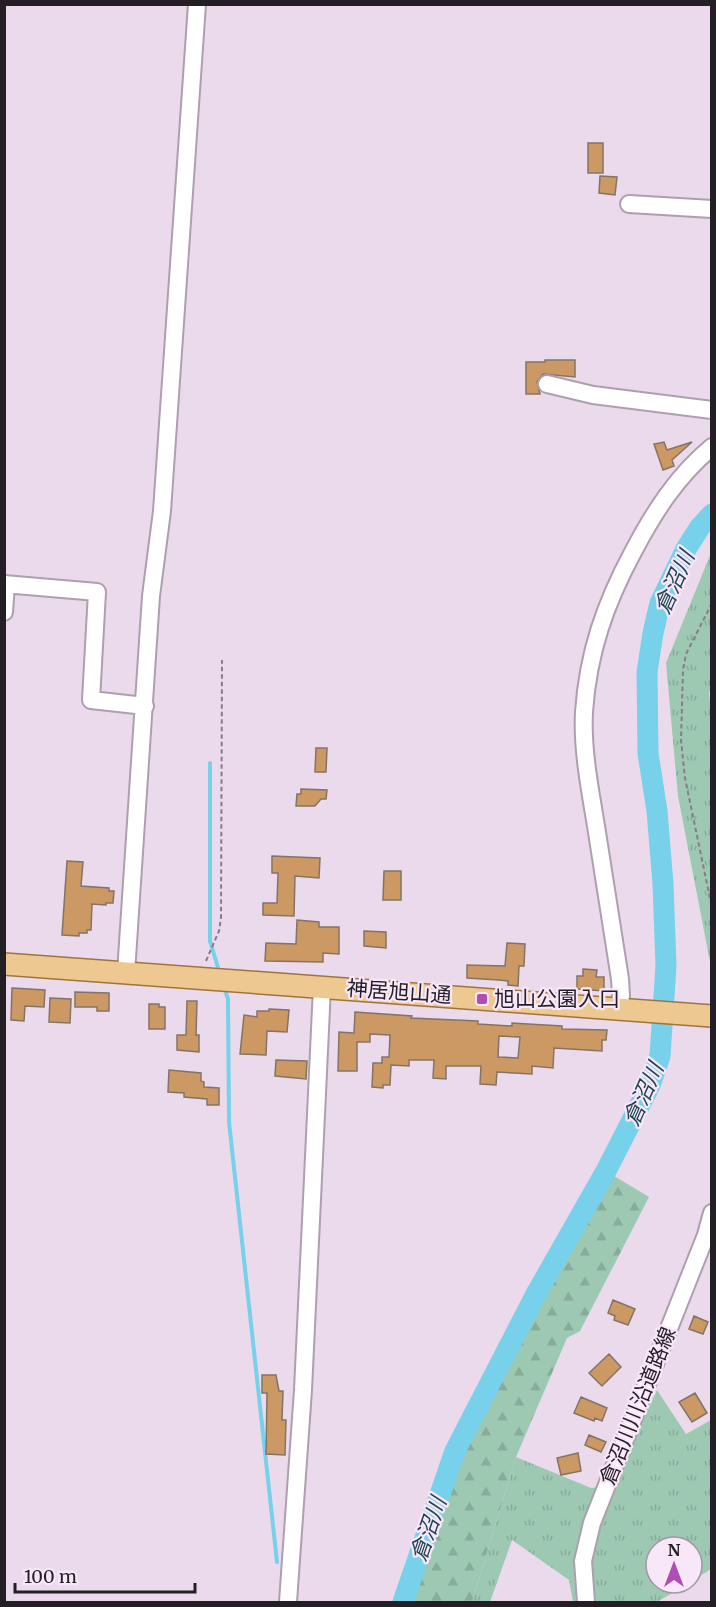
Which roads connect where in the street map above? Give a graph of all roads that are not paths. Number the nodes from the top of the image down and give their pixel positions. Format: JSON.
{"nodes":[{"id":1,"x":197,"y":4,"type":"edge"},
{"id":2,"x":629,"y":204,"type":"dead end"},
{"id":3,"x":711,"y":209,"type":"edge"},
{"id":4,"x":547,"y":384,"type":"dead end"},
{"id":5,"x":711,"y":410,"type":"edge"},
{"id":6,"x":711,"y":447,"type":"edge"},
{"id":7,"x":5,"y":584,"type":"edge"},
{"id":8,"x":4,"y":612,"type":"edge"},
{"id":9,"x":145,"y":706,"type":"junction"},
{"id":10,"x":4,"y":964,"type":"edge"},
{"id":11,"x":126,"y":973,"type":"junction"},
{"id":12,"x":322,"y":987,"type":"junction"},
{"id":13,"x":628,"y":1010,"type":"junction"},
{"id":14,"x":711,"y":1016,"type":"edge"},
{"id":15,"x":711,"y":1213,"type":"edge"},
{"id":16,"x":288,"y":1602,"type":"edge"},
{"id":17,"x":586,"y":1602,"type":"edge"}],
"edges":[{"from":1,"to":9,"type":"street"},
{"from":2,"to":3,"type":"street"},
{"from":4,"to":5,"type":"street"},
{"from":6,"to":13,"type":"street"},
{"from":7,"to":8,"type":"street"},
{"from":7,"to":9,"type":"street"},
{"from":9,"to":11,"type":"street"},
{"from":10,"to":11,"type":"main road","name":"神居旭山通"},
{"from":11,"to":12,"type":"main road","name":"神居旭山通"},
{"from":12,"to":13,"type":"main road","name":"神居旭山通"},
{"from":12,"to":16,"type":"street"},
{"from":13,"to":14,"type":"main road","name":"神居旭山通"},
{"from":15,"to":17,"type":"street","name":"倉沼川川沿道路線"}]}
